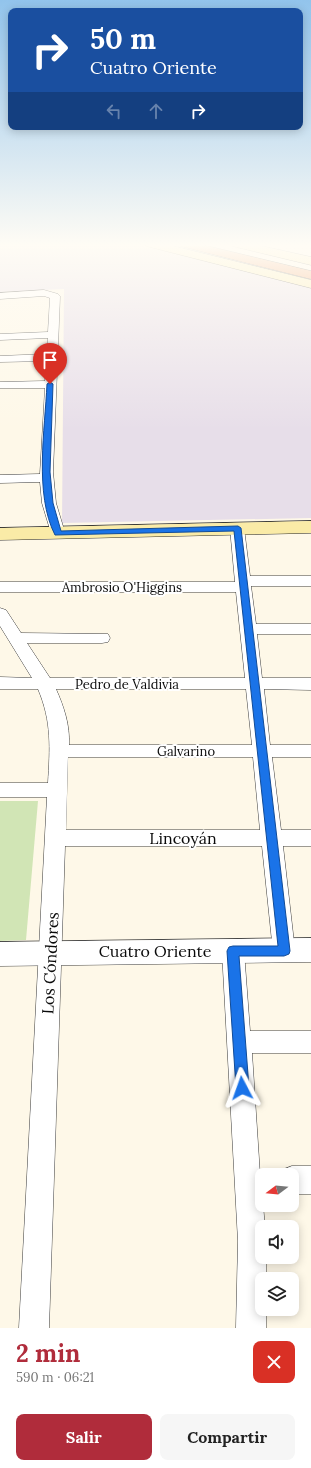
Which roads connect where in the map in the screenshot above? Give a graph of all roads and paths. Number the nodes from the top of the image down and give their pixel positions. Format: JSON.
{"nodes":[{"id":1,"x":55,"y":306,"type":"edge"},
{"id":2,"x":53,"y":335,"type":"junction"},
{"id":3,"x":0,"y":337,"type":"edge"},
{"id":4,"x":52,"y":357,"type":"junction"},
{"id":5,"x":0,"y":359,"type":"edge"},
{"id":6,"x":50,"y":384,"type":"junction"},
{"id":7,"x":0,"y":385,"type":"edge"},
{"id":8,"x":47,"y":478,"type":"junction"},
{"id":9,"x":0,"y":479,"type":"edge"},
{"id":10,"x":311,"y":527,"type":"edge"},
{"id":11,"x":238,"y":528,"type":"junction"},
{"id":12,"x":58,"y":533,"type":"junction"},
{"id":13,"x":0,"y":534,"type":"edge"},
{"id":14,"x":311,"y":581,"type":"edge"},
{"id":15,"x":244,"y":584,"type":"junction"},
{"id":16,"x":0,"y":587,"type":"edge"},
{"id":17,"x":1,"y":615,"type":"edge"},
{"id":18,"x":249,"y":629,"type":"junction"},
{"id":19,"x":311,"y":629,"type":"edge"},
{"id":20,"x":16,"y":638,"type":"junction"},
{"id":21,"x":102,"y":638,"type":"dead end"},
{"id":22,"x":0,"y":683,"type":"edge"},
{"id":23,"x":45,"y":684,"type":"junction"},
{"id":24,"x":255,"y":684,"type":"junction"},
{"id":25,"x":311,"y":684,"type":"edge"},
{"id":26,"x":60,"y":751,"type":"junction"},
{"id":27,"x":262,"y":751,"type":"junction"},
{"id":28,"x":311,"y":751,"type":"edge"},
{"id":29,"x":0,"y":790,"type":"edge"},
{"id":30,"x":58,"y":790,"type":"junction"},
{"id":31,"x":56,"y":838,"type":"junction"},
{"id":32,"x":272,"y":838,"type":"junction"},
{"id":33,"x":311,"y":838,"type":"edge"},
{"id":34,"x":298,"y":950,"type":"edge"},
{"id":35,"x":233,"y":951,"type":"junction"},
{"id":36,"x":51,"y":952,"type":"junction"},
{"id":37,"x":0,"y":954,"type":"edge"},
{"id":38,"x":239,"y":1042,"type":"junction"},
{"id":39,"x":311,"y":1042,"type":"edge"},
{"id":40,"x":255,"y":1179,"type":"edge"},
{"id":41,"x":299,"y":1180,"type":"edge"},
{"id":42,"x":311,"y":1180,"type":"edge"},
{"id":43,"x":34,"y":1328,"type":"edge"},
{"id":44,"x":251,"y":1328,"type":"edge"}],
"edges":[{"from":1,"to":2,"type":"street"},
{"from":2,"to":3,"type":"street"},
{"from":2,"to":4,"type":"street"},
{"from":4,"to":5,"type":"street"},
{"from":4,"to":6,"type":"street"},
{"from":6,"to":7,"type":"street"},
{"from":6,"to":8,"type":"street"},
{"from":8,"to":9,"type":"street"},
{"from":8,"to":12,"type":"street"},
{"from":10,"to":11,"type":"main road"},
{"from":11,"to":12,"type":"main road"},
{"from":11,"to":15,"type":"street"},
{"from":12,"to":13,"type":"main road"},
{"from":14,"to":15,"type":"street","name":"Ambrosio O'Higgins"},
{"from":15,"to":16,"type":"street","name":"Ambrosio O'Higgins"},
{"from":15,"to":18,"type":"street"},
{"from":17,"to":20,"type":"street","name":"Los Cóndores"},
{"from":18,"to":19,"type":"street"},
{"from":18,"to":24,"type":"street"},
{"from":20,"to":21,"type":"street"},
{"from":20,"to":23,"type":"street","name":"Los Cóndores"},
{"from":22,"to":23,"type":"street","name":"Pedro de Valdivia"},
{"from":23,"to":24,"type":"street","name":"Pedro de Valdivia"},
{"from":23,"to":26,"type":"street","name":"Los Cóndores"},
{"from":24,"to":25,"type":"street","name":"Pedro de Valdivia"},
{"from":24,"to":27,"type":"street"},
{"from":26,"to":27,"type":"street","name":"Galvarino"},
{"from":26,"to":30,"type":"street","name":"Los Cóndores"},
{"from":27,"to":28,"type":"street","name":"Galvarino"},
{"from":27,"to":32,"type":"street"},
{"from":29,"to":30,"type":"street"},
{"from":30,"to":31,"type":"street","name":"Los Cóndores"},
{"from":31,"to":32,"type":"street","name":"Lincoyán"},
{"from":31,"to":36,"type":"street","name":"Los Cóndores"},
{"from":32,"to":33,"type":"street","name":"Lincoyán"},
{"from":32,"to":34,"type":"street"},
{"from":34,"to":35,"type":"street","name":"Cuatro Oriente"},
{"from":35,"to":36,"type":"street","name":"Cuatro Oriente"},
{"from":35,"to":38,"type":"street"},
{"from":36,"to":37,"type":"street","name":"Cuatro Oriente"},
{"from":36,"to":43,"type":"street","name":"Los Cóndores"},
{"from":38,"to":39,"type":"street"},
{"from":38,"to":40,"type":"street"},
{"from":40,"to":44,"type":"street"},
{"from":41,"to":42,"type":"street"}]}
